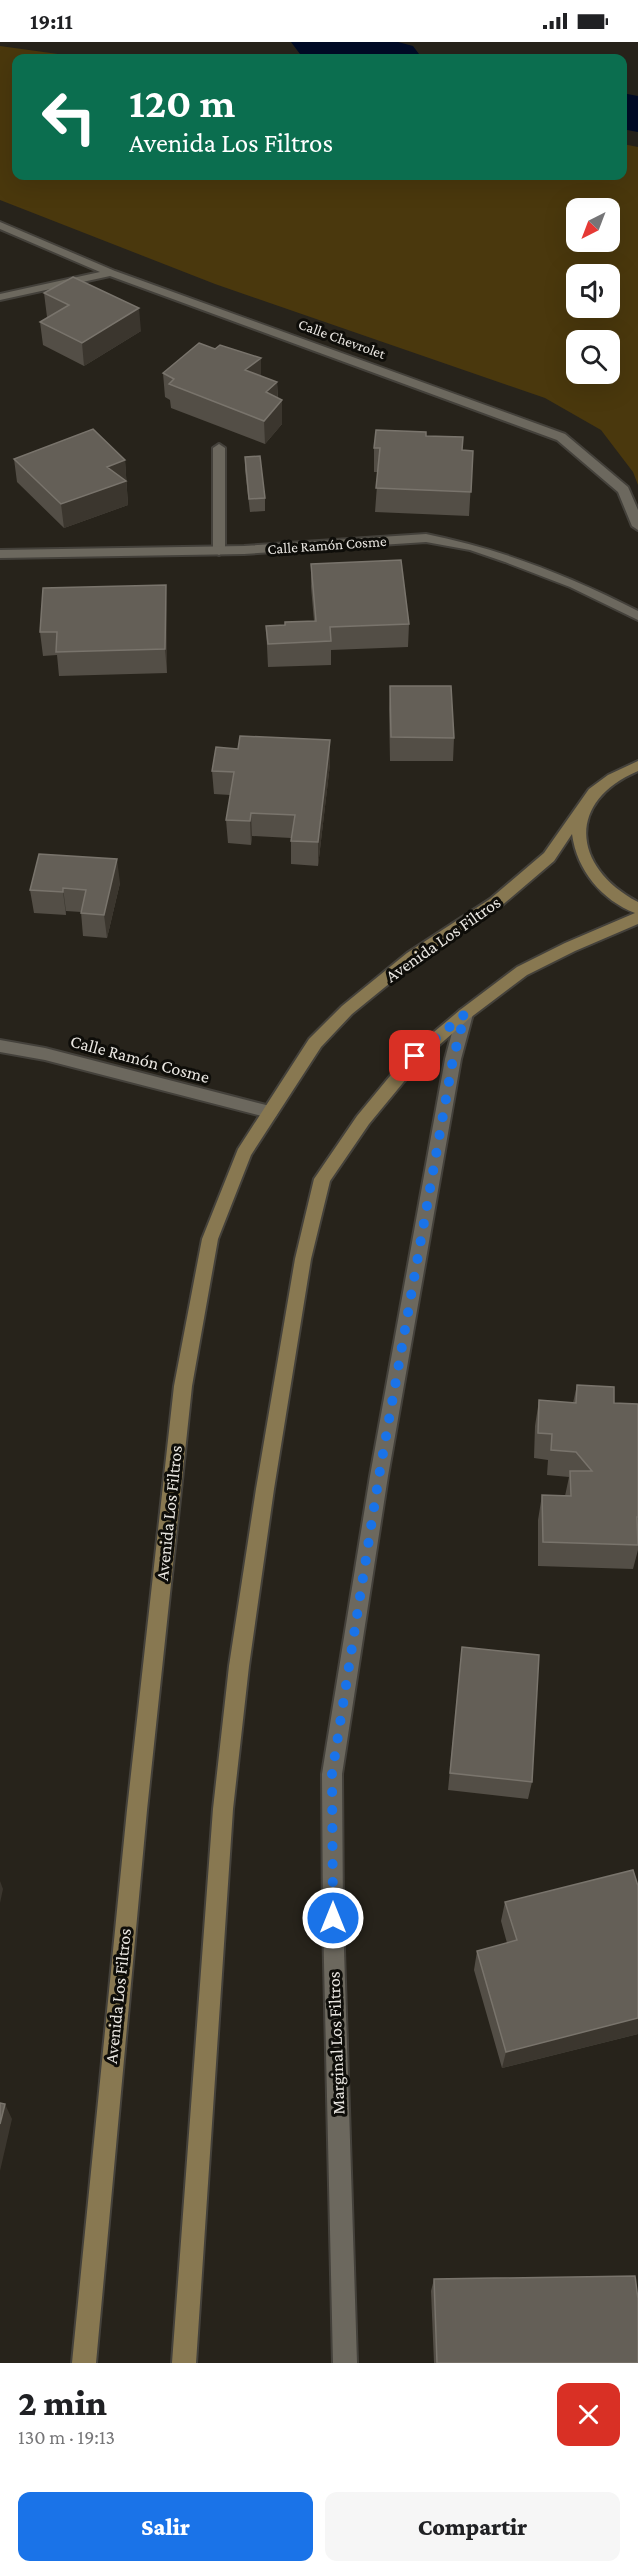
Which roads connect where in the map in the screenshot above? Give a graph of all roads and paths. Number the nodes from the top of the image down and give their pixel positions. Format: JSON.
{"nodes":[{"id":1,"x":0,"y":225,"type":"edge"},
{"id":2,"x":111,"y":273,"type":"junction"},
{"id":3,"x":0,"y":297,"type":"edge"},
{"id":4,"x":219,"y":448,"type":"dead end"},
{"id":5,"x":638,"y":526,"type":"edge"},
{"id":6,"x":0,"y":545,"type":"edge"},
{"id":7,"x":219,"y":551,"type":"junction"},
{"id":8,"x":5,"y":554,"type":"edge"},
{"id":9,"x":638,"y":616,"type":"edge"},
{"id":10,"x":637,"y":764,"type":"edge"},
{"id":11,"x":580,"y":813,"type":"junction"},
{"id":12,"x":638,"y":909,"type":"edge"},
{"id":13,"x":638,"y":918,"type":"edge"},
{"id":14,"x":465,"y":1014,"type":"junction"},
{"id":15,"x":0,"y":1046,"type":"edge"},
{"id":16,"x":270,"y":1112,"type":"junction"},
{"id":17,"x":84,"y":2363,"type":"edge"},
{"id":18,"x":184,"y":2363,"type":"edge"},
{"id":19,"x":345,"y":2363,"type":"edge"}],
"edges":[{"from":1,"to":2,"type":"street","name":"Calle Chevrolet"},
{"from":2,"to":3,"type":"street"},
{"from":2,"to":5,"type":"street","name":"Calle Chevrolet"},
{"from":4,"to":7,"type":"street"},
{"from":6,"to":8,"type":"street"},
{"from":7,"to":8,"type":"street","name":"Calle Ramón Cosme"},
{"from":7,"to":9,"type":"street","name":"Calle Ramón Cosme"},
{"from":10,"to":11,"type":"main road","name":"Avenida Los Filtros"},
{"from":11,"to":12,"type":"main road"},
{"from":11,"to":16,"type":"main road","name":"Avenida Los Filtros"},
{"from":13,"to":14,"type":"main road"},
{"from":14,"to":18,"type":"main road"},
{"from":14,"to":19,"type":"street","name":"Marginal Los Filtros"},
{"from":15,"to":16,"type":"street","name":"Calle Ramón Cosme"},
{"from":16,"to":17,"type":"main road","name":"Avenida Los Filtros"}]}
